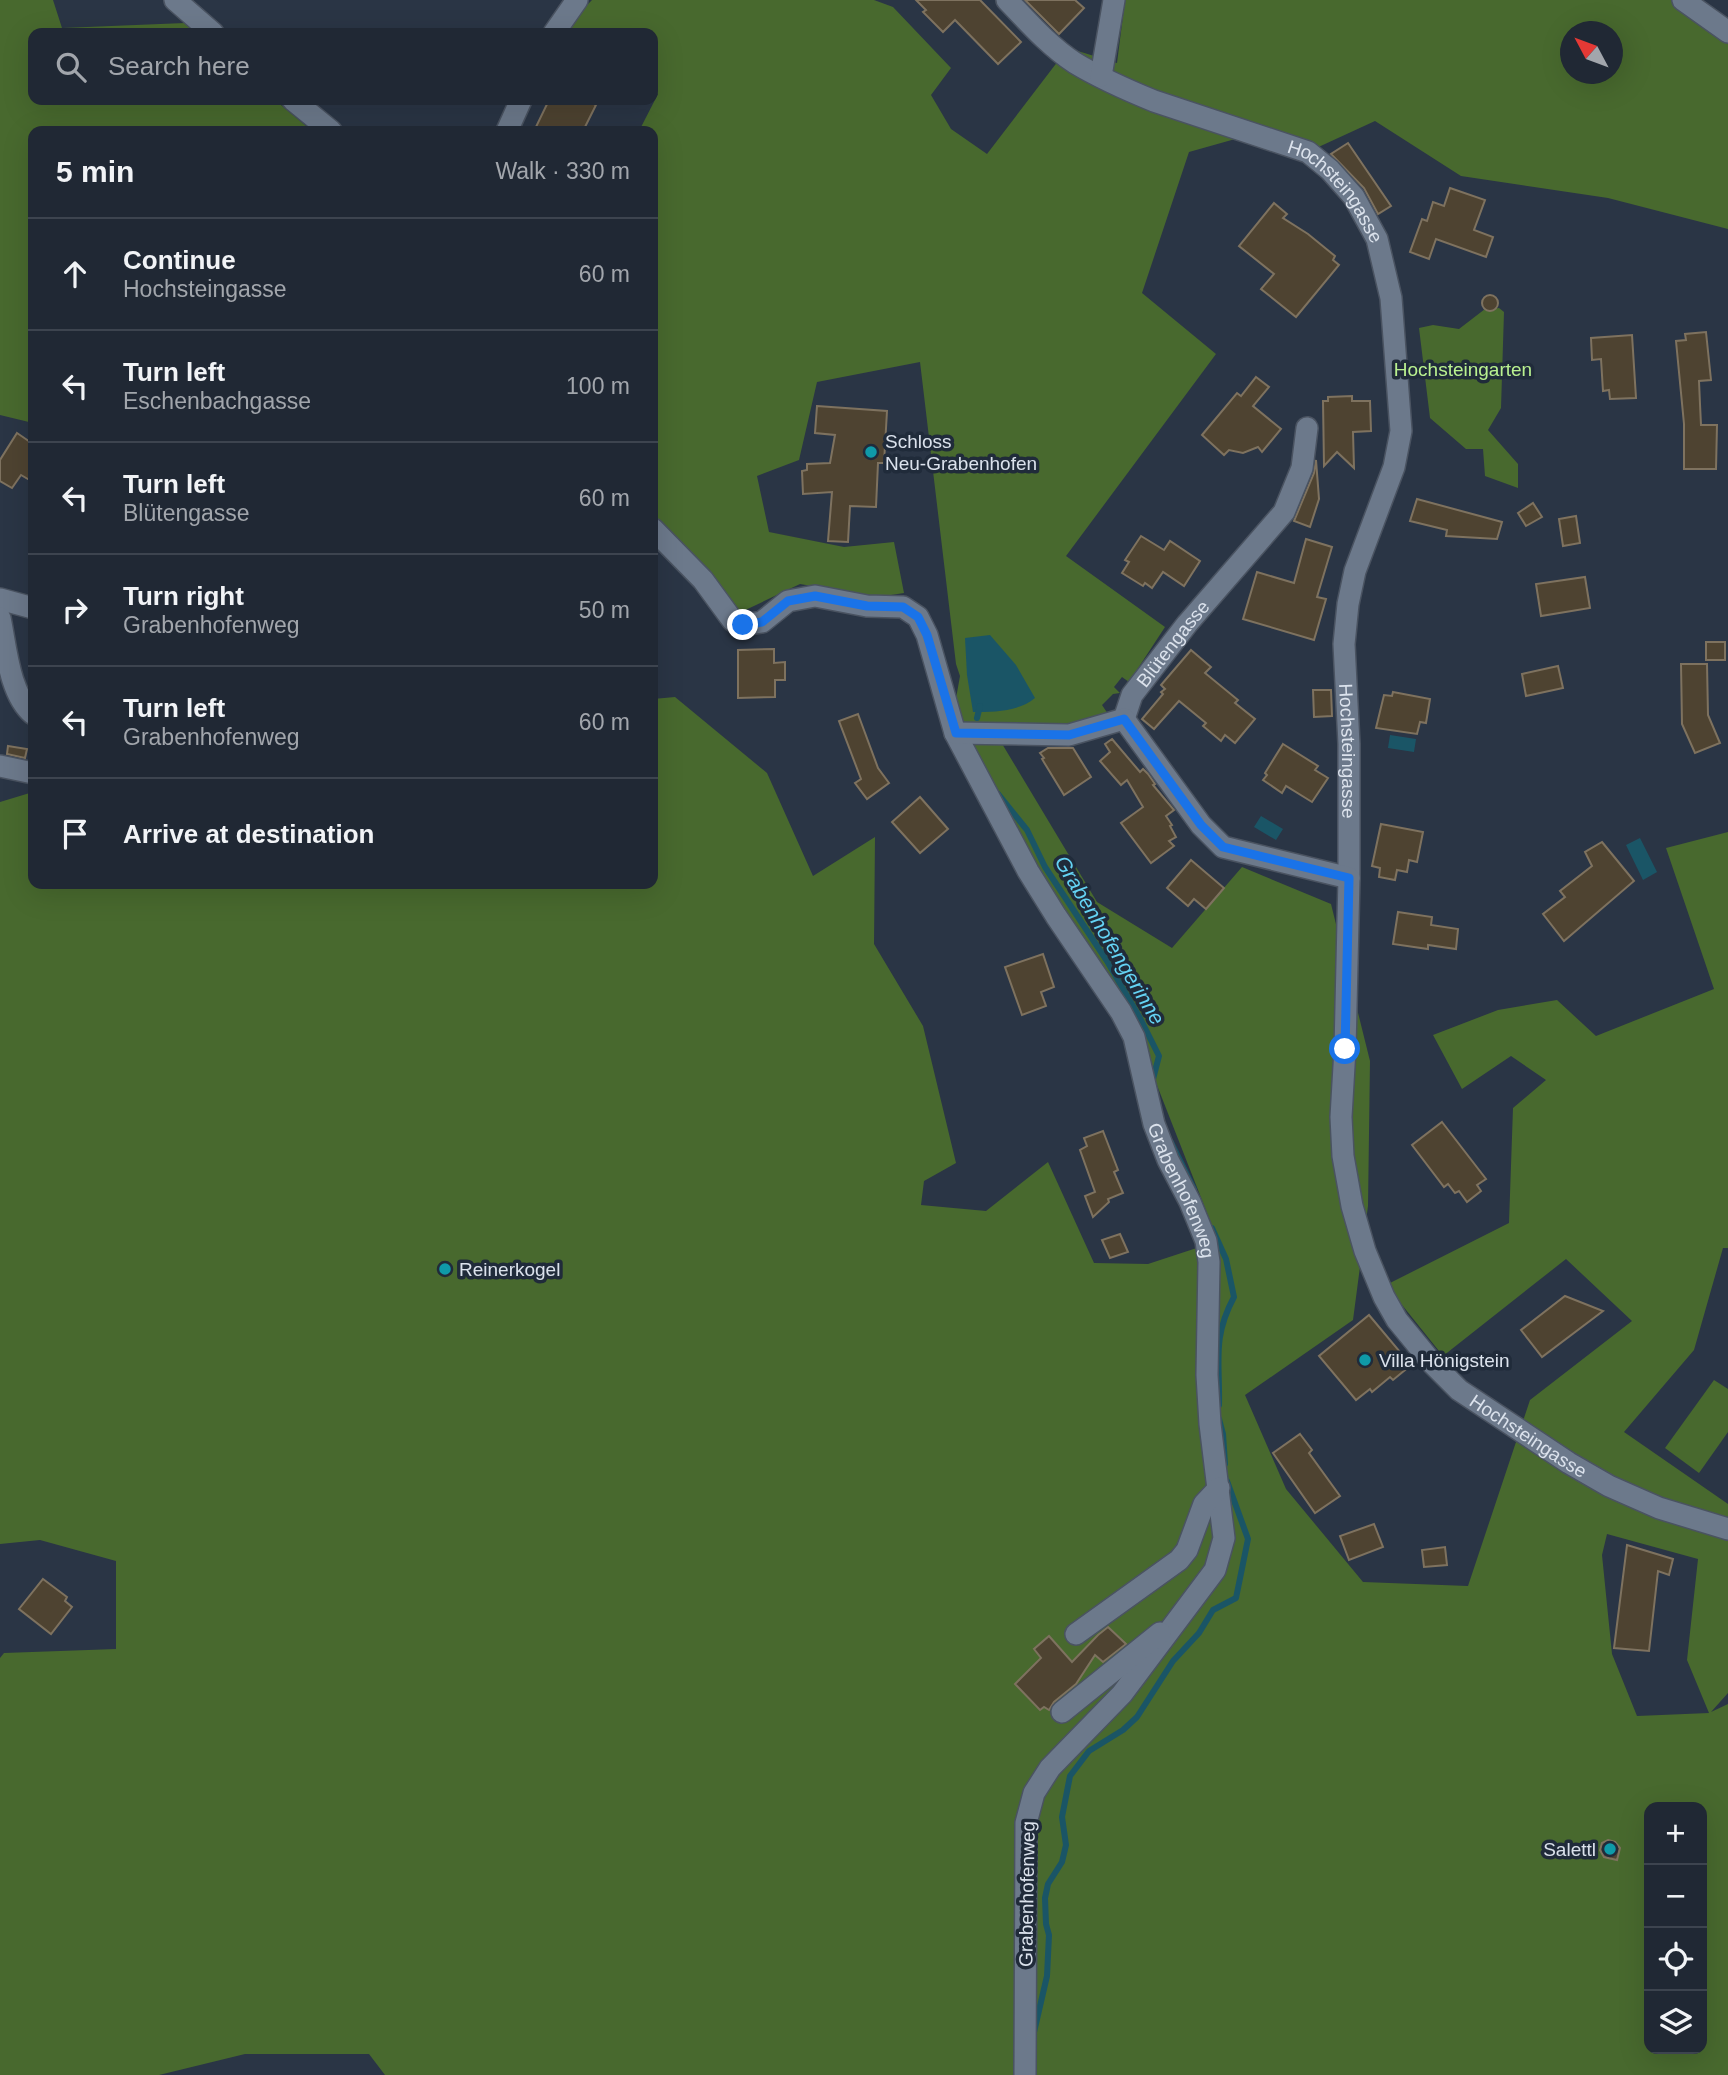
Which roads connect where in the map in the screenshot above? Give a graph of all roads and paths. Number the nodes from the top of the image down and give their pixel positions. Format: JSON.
{"nodes":[{"id":1,"x":175,"y":0,"type":"edge"},
{"id":2,"x":577,"y":0,"type":"edge"},
{"id":3,"x":1007,"y":0,"type":"edge"},
{"id":4,"x":1114,"y":0,"type":"edge"},
{"id":5,"x":1683,"y":0,"type":"edge"},
{"id":6,"x":207,"y":28,"type":"edge"},
{"id":7,"x":557,"y":28,"type":"edge"},
{"id":8,"x":1728,"y":32,"type":"edge"},
{"id":9,"x":1101,"y":76,"type":"junction"},
{"id":10,"x":299,"y":105,"type":"edge"},
{"id":11,"x":519,"y":105,"type":"edge"},
{"id":12,"x":325,"y":126,"type":"edge"},
{"id":13,"x":509,"y":126,"type":"edge"},
{"id":14,"x":1307,"y":428,"type":"dead end"},
{"id":15,"x":658,"y":533,"type":"edge"},
{"id":16,"x":0,"y":599,"type":"edge"},
{"id":17,"x":28,"y":607,"type":"edge"},
{"id":18,"x":0,"y":618,"type":"edge"},
{"id":19,"x":5,"y":672,"type":"edge"},
{"id":20,"x":28,"y":710,"type":"edge"},
{"id":21,"x":1124,"y":719,"type":"junction"},
{"id":22,"x":956,"y":733,"type":"junction"},
{"id":23,"x":0,"y":766,"type":"edge"},
{"id":24,"x":28,"y":772,"type":"edge"},
{"id":25,"x":1349,"y":878,"type":"junction"},
{"id":26,"x":1219,"y":1488,"type":"junction"},
{"id":27,"x":1728,"y":1529,"type":"edge"},
{"id":28,"x":1174,"y":1626,"type":"junction"},
{"id":29,"x":1076,"y":1634,"type":"dead end"},
{"id":30,"x":1062,"y":1713,"type":"dead end"},
{"id":31,"x":1025,"y":2075,"type":"edge"}],
"edges":[{"from":1,"to":6,"type":"street"},
{"from":2,"to":7,"type":"street"},
{"from":3,"to":9,"type":"street","name":"Hochsteingasse"},
{"from":4,"to":9,"type":"street"},
{"from":5,"to":8,"type":"street"},
{"from":9,"to":25,"type":"street","name":"Hochsteingasse"},
{"from":10,"to":12,"type":"street"},
{"from":11,"to":13,"type":"street"},
{"from":14,"to":21,"type":"street","name":"Blütengasse"},
{"from":15,"to":22,"type":"street","name":"Grabenhofenweg"},
{"from":16,"to":17,"type":"street"},
{"from":18,"to":19,"type":"street"},
{"from":19,"to":20,"type":"street"},
{"from":21,"to":22,"type":"street"},
{"from":21,"to":25,"type":"street"},
{"from":22,"to":26,"type":"street","name":"Grabenhofenweg"},
{"from":23,"to":24,"type":"street"},
{"from":25,"to":27,"type":"street","name":"Hochsteingasse"},
{"from":26,"to":28,"type":"street","name":"Grabenhofenweg"},
{"from":26,"to":29,"type":"street"},
{"from":28,"to":30,"type":"street"},
{"from":28,"to":31,"type":"street","name":"Grabenhofenweg"}]}
